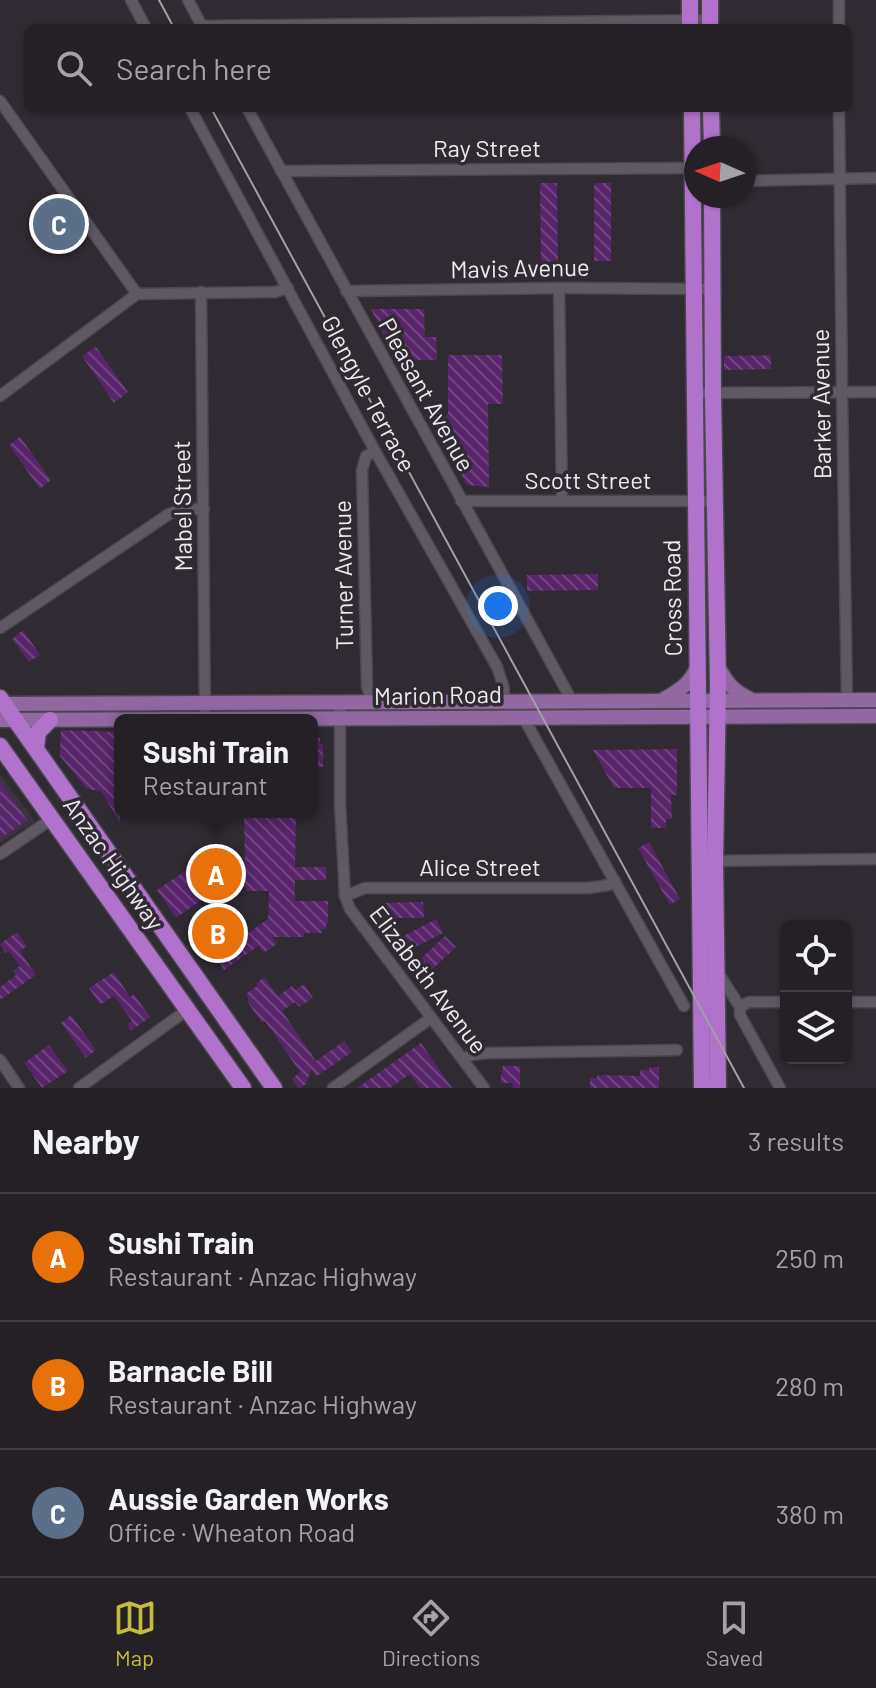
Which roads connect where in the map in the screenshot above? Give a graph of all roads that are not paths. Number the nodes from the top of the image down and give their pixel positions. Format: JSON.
{"nodes":[{"id":1,"x":131,"y":0,"type":"edge"},
{"id":2,"x":188,"y":0,"type":"edge"},
{"id":3,"x":690,"y":0,"type":"edge"},
{"id":4,"x":710,"y":0,"type":"edge"},
{"id":5,"x":839,"y":0,"type":"edge"},
{"id":6,"x":144,"y":24,"type":"edge"},
{"id":7,"x":201,"y":24,"type":"edge"},
{"id":8,"x":690,"y":24,"type":"edge"},
{"id":9,"x":710,"y":24,"type":"edge"},
{"id":10,"x":839,"y":24,"type":"edge"},
{"id":11,"x":0,"y":101,"type":"edge"},
{"id":12,"x":192,"y":112,"type":"edge"},
{"id":13,"x":249,"y":112,"type":"edge"},
{"id":14,"x":692,"y":112,"type":"edge"},
{"id":15,"x":711,"y":112,"type":"edge"},
{"id":16,"x":839,"y":112,"type":"edge"},
{"id":17,"x":692,"y":136,"type":"edge"},
{"id":18,"x":712,"y":136,"type":"edge"},
{"id":19,"x":684,"y":168,"type":"edge"},
{"id":20,"x":281,"y":171,"type":"junction"},
{"id":21,"x":876,"y":178,"type":"edge"},
{"id":22,"x":839,"y":179,"type":"junction"},
{"id":23,"x":756,"y":181,"type":"edge"},
{"id":24,"x":693,"y":208,"type":"edge"},
{"id":25,"x":712,"y":208,"type":"edge"},
{"id":26,"x":288,"y":288,"type":"junction"},
{"id":27,"x":559,"y":288,"type":"junction"},
{"id":28,"x":694,"y":289,"type":"junction"},
{"id":29,"x":713,"y":289,"type":"junction"},
{"id":30,"x":346,"y":291,"type":"junction"},
{"id":31,"x":201,"y":292,"type":"junction"},
{"id":32,"x":137,"y":294,"type":"junction"},
{"id":33,"x":876,"y":392,"type":"edge"},
{"id":34,"x":694,"y":393,"type":"junction"},
{"id":35,"x":842,"y":393,"type":"junction"},
{"id":36,"x":0,"y":394,"type":"edge"},
{"id":37,"x":713,"y":394,"type":"junction"},
{"id":38,"x":375,"y":451,"type":"junction"},
{"id":39,"x":562,"y":500,"type":"junction"},
{"id":40,"x":461,"y":501,"type":"junction"},
{"id":41,"x":695,"y":501,"type":"junction"},
{"id":42,"x":715,"y":501,"type":"junction"},
{"id":43,"x":204,"y":509,"type":"junction"},
{"id":44,"x":0,"y":628,"type":"edge"},
{"id":45,"x":698,"y":666,"type":"junction"},
{"id":46,"x":718,"y":667,"type":"junction"},
{"id":47,"x":750,"y":699,"type":"junction"},
{"id":48,"x":505,"y":700,"type":"junction"},
{"id":49,"x":663,"y":700,"type":"junction"},
{"id":50,"x":847,"y":700,"type":"junction"},
{"id":51,"x":876,"y":700,"type":"edge"},
{"id":52,"x":572,"y":701,"type":"junction"},
{"id":53,"x":205,"y":703,"type":"junction"},
{"id":54,"x":340,"y":703,"type":"junction"},
{"id":55,"x":372,"y":703,"type":"junction"},
{"id":56,"x":699,"y":708,"type":"junction"},
{"id":57,"x":718,"y":708,"type":"junction"},
{"id":58,"x":4,"y":709,"type":"edge"},
{"id":59,"x":205,"y":714,"type":"edge"},
{"id":60,"x":744,"y":716,"type":"junction"},
{"id":61,"x":876,"y":716,"type":"edge"},
{"id":62,"x":523,"y":717,"type":"junction"},
{"id":63,"x":669,"y":717,"type":"junction"},
{"id":64,"x":318,"y":719,"type":"edge"},
{"id":65,"x":340,"y":719,"type":"junction"},
{"id":66,"x":50,"y":720,"type":"junction"},
{"id":67,"x":114,"y":720,"type":"edge"},
{"id":68,"x":0,"y":746,"type":"edge"},
{"id":69,"x":700,"y":747,"type":"junction"},
{"id":70,"x":36,"y":748,"type":"junction"},
{"id":71,"x":718,"y":750,"type":"junction"},
{"id":72,"x":53,"y":818,"type":"junction"},
{"id":73,"x":0,"y":854,"type":"edge"},
{"id":74,"x":876,"y":859,"type":"edge"},
{"id":75,"x":708,"y":861,"type":"junction"},
{"id":76,"x":615,"y":881,"type":"junction"},
{"id":77,"x":133,"y":885,"type":"junction"},
{"id":78,"x":345,"y":896,"type":"junction"},
{"id":79,"x":112,"y":905,"type":"junction"},
{"id":80,"x":716,"y":969,"type":"junction"},
{"id":81,"x":780,"y":1002,"type":"edge"},
{"id":82,"x":852,"y":1002,"type":"edge"},
{"id":83,"x":876,"y":1002,"type":"edge"},
{"id":84,"x":684,"y":1006,"type":"dead end"},
{"id":85,"x":740,"y":1007,"type":"junction"},
{"id":86,"x":187,"y":1010,"type":"junction"},
{"id":87,"x":431,"y":1018,"type":"junction"},
{"id":88,"x":677,"y":1050,"type":"dead end"},
{"id":89,"x":250,"y":1054,"type":"junction"},
{"id":90,"x":463,"y":1059,"type":"junction"},
{"id":91,"x":0,"y":1060,"type":"edge"},
{"id":92,"x":228,"y":1068,"type":"junction"},
{"id":93,"x":19,"y":1088,"type":"edge"},
{"id":94,"x":79,"y":1088,"type":"edge"},
{"id":95,"x":243,"y":1088,"type":"edge"},
{"id":96,"x":274,"y":1088,"type":"edge"},
{"id":97,"x":333,"y":1088,"type":"edge"},
{"id":98,"x":484,"y":1088,"type":"edge"},
{"id":99,"x":702,"y":1088,"type":"edge"},
{"id":100,"x":718,"y":1088,"type":"edge"},
{"id":101,"x":780,"y":1088,"type":"edge"}],
"edges":[{"from":1,"to":6,"type":"street"},
{"from":2,"to":7,"type":"street"},
{"from":3,"to":8,"type":"highway"},
{"from":4,"to":9,"type":"highway"},
{"from":5,"to":10,"type":"street"},
{"from":8,"to":9,"type":"street"},
{"from":11,"to":32,"type":"street"},
{"from":12,"to":26,"type":"street","name":"Glengyle Terrace"},
{"from":13,"to":20,"type":"street","name":"Pleasant Avenue"},
{"from":14,"to":17,"type":"highway","name":"Cross Road"},
{"from":15,"to":18,"type":"highway"},
{"from":16,"to":22,"type":"street","name":"Barker Avenue"},
{"from":19,"to":20,"type":"street","name":"Ray Street"},
{"from":20,"to":30,"type":"street","name":"Pleasant Avenue"},
{"from":21,"to":22,"type":"street"},
{"from":22,"to":23,"type":"street"},
{"from":22,"to":35,"type":"street","name":"Barker Avenue"},
{"from":24,"to":28,"type":"highway","name":"Cross Road"},
{"from":25,"to":29,"type":"highway","name":"Cross Road"},
{"from":26,"to":31,"type":"street"},
{"from":26,"to":38,"type":"street","name":"Glengyle Terrace"},
{"from":27,"to":28,"type":"street","name":"Mavis Avenue"},
{"from":27,"to":30,"type":"street","name":"Mavis Avenue"},
{"from":27,"to":39,"type":"street"},
{"from":28,"to":29,"type":"street","name":"Mavis Avenue"},
{"from":28,"to":34,"type":"highway","name":"Cross Road"},
{"from":29,"to":37,"type":"highway","name":"Cross Road"},
{"from":30,"to":40,"type":"street","name":"Pleasant Avenue"},
{"from":31,"to":32,"type":"street"},
{"from":31,"to":43,"type":"street","name":"Mabel Street"},
{"from":32,"to":36,"type":"street"},
{"from":33,"to":35,"type":"street"},
{"from":34,"to":37,"type":"street"},
{"from":34,"to":41,"type":"highway","name":"Cross Road"},
{"from":35,"to":37,"type":"street"},
{"from":35,"to":50,"type":"street","name":"Barker Avenue"},
{"from":37,"to":42,"type":"highway","name":"Cross Road"},
{"from":38,"to":48,"type":"street","name":"Glengyle Terrace"},
{"from":38,"to":55,"type":"street","name":"Turner Avenue"},
{"from":39,"to":40,"type":"street","name":"Scott Street"},
{"from":39,"to":41,"type":"street","name":"Scott Street"},
{"from":40,"to":52,"type":"street","name":"Pleasant Avenue"},
{"from":41,"to":42,"type":"street","name":"Scott Street"},
{"from":41,"to":45,"type":"highway","name":"Cross Road"},
{"from":42,"to":46,"type":"highway","name":"Cross Road"},
{"from":43,"to":44,"type":"street"},
{"from":43,"to":53,"type":"street","name":"Mabel Street"},
{"from":45,"to":49,"type":"main road"},
{"from":45,"to":56,"type":"highway","name":"Cross Road"},
{"from":46,"to":47,"type":"main road"},
{"from":46,"to":57,"type":"highway","name":"Cross Road"},
{"from":47,"to":50,"type":"main road","name":"Marion Road"},
{"from":47,"to":57,"type":"main road","name":"Marion Road"},
{"from":48,"to":52,"type":"main road","name":"Marion Road"},
{"from":48,"to":55,"type":"main road","name":"Marion Road"},
{"from":49,"to":52,"type":"main road","name":"Marion Road"},
{"from":49,"to":56,"type":"main road","name":"Marion Road"},
{"from":50,"to":51,"type":"main road","name":"Marion Road"},
{"from":53,"to":54,"type":"main road","name":"Marion Road"},
{"from":53,"to":58,"type":"main road","name":"Marion Road"},
{"from":53,"to":59,"type":"street","name":"Mabel Street"},
{"from":54,"to":55,"type":"main road","name":"Marion Road"},
{"from":54,"to":65,"type":"street","name":"Elizabeth Avenue"},
{"from":56,"to":57,"type":"main road","name":"Marion Road"},
{"from":56,"to":63,"type":"main road","name":"Marion Road"},
{"from":56,"to":69,"type":"highway","name":"Cross Road"},
{"from":57,"to":60,"type":"main road","name":"Marion Road"},
{"from":57,"to":71,"type":"highway","name":"Cross Road"},
{"from":58,"to":66,"type":"main road","name":"Marion Road"},
{"from":58,"to":70,"type":"highway","name":"Anzac Highway"},
{"from":60,"to":61,"type":"main road","name":"Marion Road"},
{"from":60,"to":71,"type":"main road"},
{"from":62,"to":63,"type":"main road","name":"Marion Road"},
{"from":62,"to":65,"type":"main road","name":"Marion Road"},
{"from":62,"to":76,"type":"street"},
{"from":63,"to":69,"type":"main road"},
{"from":64,"to":65,"type":"main road","name":"Marion Road"},
{"from":65,"to":78,"type":"street","name":"Elizabeth Avenue"},
{"from":66,"to":67,"type":"main road","name":"Marion Road"},
{"from":66,"to":70,"type":"highway"},
{"from":68,"to":72,"type":"highway","name":"Anzac Highway"},
{"from":69,"to":75,"type":"highway","name":"Cross Road"},
{"from":70,"to":77,"type":"highway","name":"Anzac Highway"},
{"from":71,"to":75,"type":"highway","name":"Cross Road"},
{"from":72,"to":73,"type":"street"},
{"from":72,"to":79,"type":"highway","name":"Anzac Highway"},
{"from":74,"to":75,"type":"street"},
{"from":75,"to":80,"type":"highway","name":"Cross Road"},
{"from":75,"to":99,"type":"highway","name":"Cross Road"},
{"from":76,"to":78,"type":"street","name":"Alice Street"},
{"from":76,"to":84,"type":"street"},
{"from":77,"to":79,"type":"highway"},
{"from":77,"to":89,"type":"highway","name":"Anzac Highway"},
{"from":78,"to":87,"type":"street","name":"Elizabeth Avenue"},
{"from":79,"to":86,"type":"highway","name":"Anzac Highway"},
{"from":80,"to":85,"type":"street"},
{"from":80,"to":100,"type":"highway","name":"Cross Road"},
{"from":81,"to":85,"type":"street"},
{"from":82,"to":83,"type":"street"},
{"from":85,"to":101,"type":"street"},
{"from":86,"to":92,"type":"highway","name":"Anzac Highway"},
{"from":86,"to":94,"type":"street"},
{"from":87,"to":90,"type":"street","name":"Elizabeth Avenue"},
{"from":87,"to":97,"type":"street"},
{"from":88,"to":90,"type":"street"},
{"from":89,"to":92,"type":"highway"},
{"from":89,"to":96,"type":"highway","name":"Anzac Highway"},
{"from":90,"to":98,"type":"street","name":"Elizabeth Avenue"},
{"from":91,"to":93,"type":"street"},
{"from":92,"to":95,"type":"highway","name":"Anzac Highway"}]}
